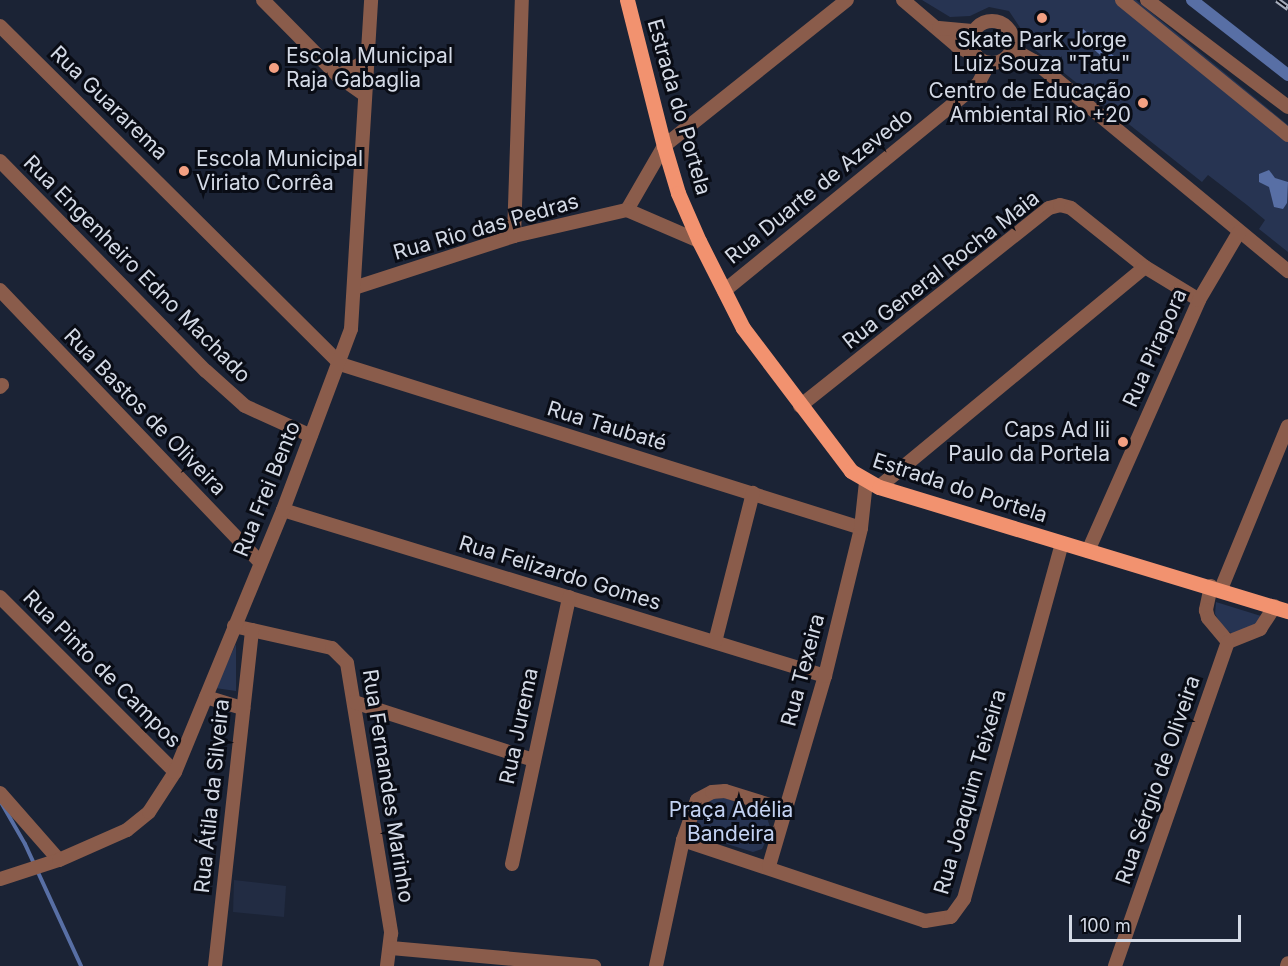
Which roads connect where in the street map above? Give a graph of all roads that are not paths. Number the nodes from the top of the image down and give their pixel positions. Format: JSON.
{"nodes":[{"id":1,"x":263,"y":0,"type":"edge"},
{"id":2,"x":371,"y":0,"type":"edge"},
{"id":3,"x":522,"y":0,"type":"edge"},
{"id":4,"x":627,"y":0,"type":"edge"},
{"id":5,"x":847,"y":0,"type":"edge"},
{"id":6,"x":903,"y":0,"type":"edge"},
{"id":7,"x":1122,"y":0,"type":"edge"},
{"id":8,"x":1147,"y":0,"type":"edge"},
{"id":9,"x":0,"y":26,"type":"edge"},
{"id":10,"x":939,"y":28,"type":"junction"},
{"id":11,"x":975,"y":31,"type":"junction"},
{"id":12,"x":1012,"y":49,"type":"junction"},
{"id":13,"x":983,"y":59,"type":"junction"},
{"id":14,"x":368,"y":60,"type":"junction"},
{"id":15,"x":338,"y":76,"type":"junction"},
{"id":16,"x":365,"y":95,"type":"junction"},
{"id":17,"x":1288,"y":107,"type":"edge"},
{"id":18,"x":1288,"y":135,"type":"edge"},
{"id":19,"x":664,"y":147,"type":"junction"},
{"id":20,"x":0,"y":161,"type":"edge"},
{"id":21,"x":627,"y":210,"type":"junction"},
{"id":22,"x":1239,"y":232,"type":"junction"},
{"id":23,"x":514,"y":236,"type":"junction"},
{"id":24,"x":699,"y":241,"type":"junction"},
{"id":25,"x":1144,"y":267,"type":"junction"},
{"id":26,"x":1288,"y":271,"type":"edge"},
{"id":27,"x":357,"y":287,"type":"junction"},
{"id":28,"x":0,"y":290,"type":"edge"},
{"id":29,"x":724,"y":291,"type":"junction"},
{"id":30,"x":1199,"y":300,"type":"junction"},
{"id":31,"x":340,"y":364,"type":"junction"},
{"id":32,"x":800,"y":406,"type":"junction"},
{"id":33,"x":1288,"y":426,"type":"edge"},
{"id":34,"x":311,"y":436,"type":"junction"},
{"id":35,"x":873,"y":485,"type":"junction"},
{"id":36,"x":753,"y":493,"type":"junction"},
{"id":37,"x":283,"y":510,"type":"junction"},
{"id":38,"x":861,"y":528,"type":"junction"},
{"id":39,"x":1062,"y":543,"type":"junction"},
{"id":40,"x":1088,"y":551,"type":"junction"},
{"id":41,"x":260,"y":562,"type":"junction"},
{"id":42,"x":1216,"y":588,"type":"junction"},
{"id":43,"x":0,"y":597,"type":"edge"},
{"id":44,"x":569,"y":597,"type":"junction"},
{"id":45,"x":1281,"y":609,"type":"edge"},
{"id":46,"x":234,"y":626,"type":"junction"},
{"id":47,"x":252,"y":630,"type":"junction"},
{"id":48,"x":715,"y":642,"type":"junction"},
{"id":49,"x":1228,"y":642,"type":"junction"},
{"id":50,"x":825,"y":676,"type":"junction"},
{"id":51,"x":206,"y":697,"type":"junction"},
{"id":52,"x":354,"y":702,"type":"junction"},
{"id":53,"x":243,"y":708,"type":"junction"},
{"id":54,"x":534,"y":760,"type":"junction"},
{"id":55,"x":175,"y":772,"type":"junction"},
{"id":56,"x":0,"y":793,"type":"edge"},
{"id":57,"x":786,"y":810,"type":"junction"},
{"id":58,"x":683,"y":840,"type":"junction"},
{"id":59,"x":55,"y":862,"type":"junction"},
{"id":60,"x":512,"y":864,"type":"dead end"},
{"id":61,"x":770,"y":866,"type":"junction"},
{"id":62,"x":0,"y":879,"type":"edge"},
{"id":63,"x":391,"y":948,"type":"junction"},
{"id":64,"x":561,"y":964,"type":"edge"},
{"id":65,"x":215,"y":966,"type":"edge"},
{"id":66,"x":387,"y":966,"type":"edge"},
{"id":67,"x":594,"y":966,"type":"edge"},
{"id":68,"x":656,"y":966,"type":"edge"},
{"id":69,"x":1115,"y":966,"type":"edge"}],
"edges":[{"from":1,"to":15,"type":"street"},
{"from":2,"to":14,"type":"street","name":"Rua Frei Bento"},
{"from":3,"to":23,"type":"street"},
{"from":4,"to":19,"type":"main road","name":"Estrada do Portela"},
{"from":5,"to":19,"type":"street"},
{"from":6,"to":10,"type":"street"},
{"from":7,"to":18,"type":"street"},
{"from":8,"to":17,"type":"street"},
{"from":9,"to":31,"type":"street","name":"Rua Guararema"},
{"from":10,"to":11,"type":"street"},
{"from":10,"to":13,"type":"street"},
{"from":11,"to":12,"type":"street"},
{"from":11,"to":13,"type":"street"},
{"from":12,"to":13,"type":"street"},
{"from":12,"to":22,"type":"street"},
{"from":13,"to":29,"type":"street","name":"Rua Duarte de Azevedo"},
{"from":14,"to":15,"type":"street"},
{"from":14,"to":16,"type":"street","name":"Rua Frei Bento"},
{"from":15,"to":16,"type":"street"},
{"from":16,"to":27,"type":"street","name":"Rua Frei Bento"},
{"from":19,"to":21,"type":"street"},
{"from":19,"to":24,"type":"main road","name":"Estrada do Portela"},
{"from":20,"to":34,"type":"street","name":"Rua Engenheiro Edno Machado"},
{"from":21,"to":23,"type":"street","name":"Rua Rio das Pedras"},
{"from":21,"to":24,"type":"street"},
{"from":22,"to":26,"type":"street"},
{"from":22,"to":30,"type":"street","name":"Rua Pirapora"},
{"from":23,"to":27,"type":"street","name":"Rua Rio das Pedras"},
{"from":24,"to":29,"type":"main road","name":"Estrada do Portela"},
{"from":25,"to":30,"type":"street","name":"Rua General Rocha Maia"},
{"from":25,"to":32,"type":"street","name":"Rua General Rocha Maia"},
{"from":25,"to":35,"type":"street"},
{"from":27,"to":31,"type":"street","name":"Rua Frei Bento"},
{"from":28,"to":41,"type":"street","name":"Rua Bastos de Oliveira"},
{"from":29,"to":32,"type":"main road","name":"Estrada do Portela"},
{"from":30,"to":40,"type":"street","name":"Rua Pirapora"},
{"from":31,"to":34,"type":"street","name":"Rua Frei Bento"},
{"from":31,"to":36,"type":"street","name":"Rua Taubaté"},
{"from":32,"to":35,"type":"main road","name":"Estrada do Portela"},
{"from":33,"to":42,"type":"street"},
{"from":34,"to":37,"type":"street","name":"Rua Frei Bento"},
{"from":35,"to":38,"type":"street","name":"Rua Texeira"},
{"from":35,"to":39,"type":"main road","name":"Estrada do Portela"},
{"from":36,"to":38,"type":"street","name":"Rua Taubaté"},
{"from":36,"to":48,"type":"street"},
{"from":37,"to":41,"type":"street","name":"Rua Frei Bento"},
{"from":37,"to":44,"type":"street","name":"Rua Felizardo Gomes"},
{"from":38,"to":50,"type":"street","name":"Rua Texeira"},
{"from":39,"to":40,"type":"main road","name":"Estrada do Portela"},
{"from":39,"to":61,"type":"street","name":"Rua Joaquim Teixeira"},
{"from":40,"to":42,"type":"main road","name":"Estrada do Portela"},
{"from":41,"to":46,"type":"street","name":"Rua Frei Bento"},
{"from":42,"to":45,"type":"main road","name":"Estrada do Portela"},
{"from":42,"to":49,"type":"street"},
{"from":43,"to":55,"type":"street","name":"Rua Pinto de Campos"},
{"from":44,"to":48,"type":"street","name":"Rua Felizardo Gomes"},
{"from":44,"to":54,"type":"street","name":"Rua Jurema"},
{"from":45,"to":49,"type":"street"},
{"from":46,"to":47,"type":"street","name":"Rua Fernandes Marinho"},
{"from":46,"to":51,"type":"street","name":"Rua Frei Bento"},
{"from":47,"to":52,"type":"street","name":"Rua Fernandes Marinho"},
{"from":47,"to":53,"type":"street","name":"Rua Átila da Silveira"},
{"from":48,"to":50,"type":"street","name":"Rua Felizardo Gomes"},
{"from":49,"to":69,"type":"street","name":"Rua Sérgio de Oliveira"},
{"from":50,"to":57,"type":"street","name":"Rua Texeira"},
{"from":51,"to":53,"type":"street"},
{"from":51,"to":55,"type":"street","name":"Rua Frei Bento"},
{"from":52,"to":54,"type":"street"},
{"from":52,"to":63,"type":"street","name":"Rua Fernandes Marinho"},
{"from":53,"to":65,"type":"street","name":"Rua Átila da Silveira"},
{"from":54,"to":60,"type":"street","name":"Rua Jurema"},
{"from":55,"to":59,"type":"street","name":"Rua Frei Bento"},
{"from":56,"to":59,"type":"street"},
{"from":57,"to":58,"type":"street"},
{"from":57,"to":61,"type":"street","name":"Rua Texeira"},
{"from":58,"to":61,"type":"street","name":"Rua Joaquim Teixeira"},
{"from":58,"to":68,"type":"street"},
{"from":59,"to":62,"type":"street","name":"Rua Frei Bento"},
{"from":63,"to":64,"type":"street"},
{"from":63,"to":66,"type":"street","name":"Rua Fernandes Marinho"},
{"from":64,"to":67,"type":"street"}]}
